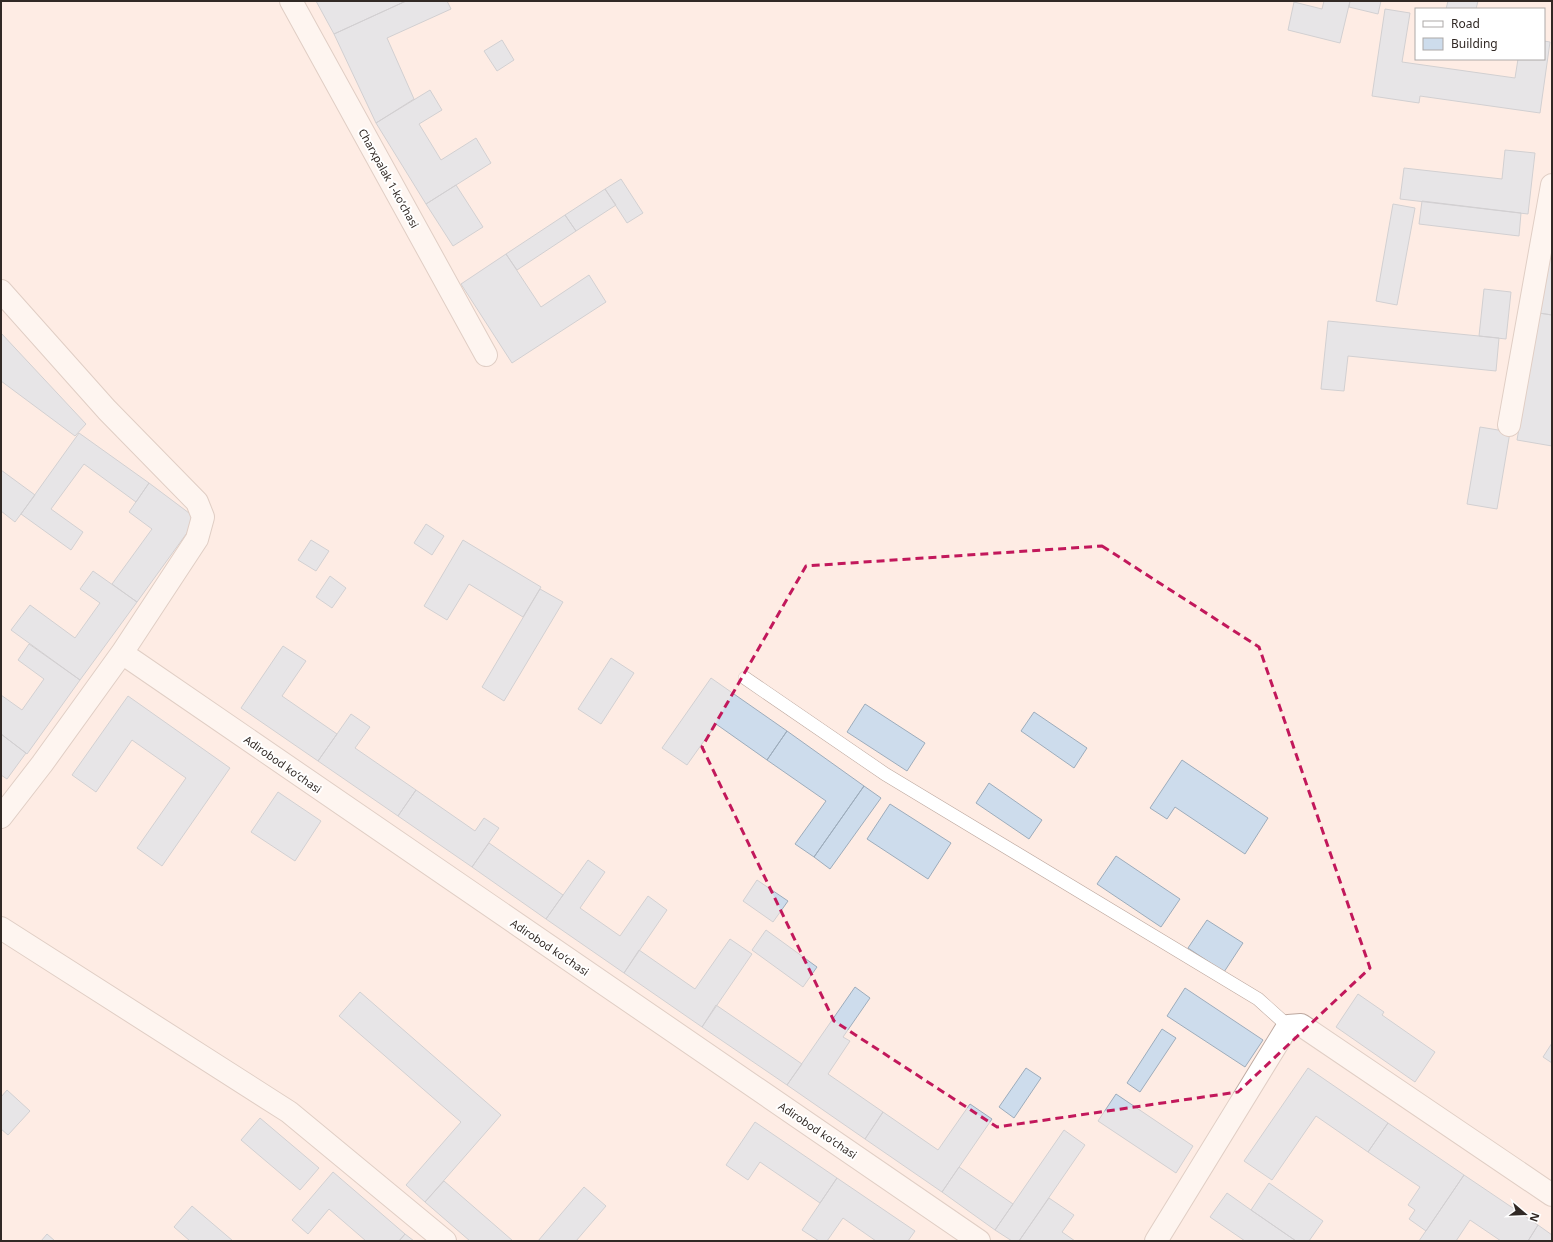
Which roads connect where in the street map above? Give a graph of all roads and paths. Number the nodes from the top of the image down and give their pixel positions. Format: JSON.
{"nodes":[{"id":1,"x":291,"y":1,"type":"edge"},
{"id":2,"x":1552,"y":185,"type":"edge"},
{"id":3,"x":1,"y":291,"type":"edge"},
{"id":4,"x":486,"y":355,"type":"dead end"},
{"id":5,"x":1509,"y":425,"type":"dead end"},
{"id":6,"x":122,"y":653,"type":"junction"},
{"id":7,"x":745,"y":678,"type":"dead end"},
{"id":8,"x":1,"y":817,"type":"edge"},
{"id":9,"x":1,"y":928,"type":"edge"},
{"id":10,"x":1288,"y":1026,"type":"junction"},
{"id":11,"x":1552,"y":1195,"type":"edge"},
{"id":12,"x":445,"y":1241,"type":"edge"},
{"id":13,"x":979,"y":1241,"type":"edge"},
{"id":14,"x":1156,"y":1241,"type":"edge"}],
"edges":[{"from":1,"to":4,"type":"street","name":"Charxpalak 1-koʻchasi"},
{"from":2,"to":5,"type":"street"},
{"from":3,"to":6,"type":"street"},
{"from":6,"to":8,"type":"street"},
{"from":6,"to":13,"type":"street","name":"Adirobod koʻchasi"},
{"from":7,"to":10,"type":"lane"},
{"from":9,"to":12,"type":"street"},
{"from":10,"to":11,"type":"street"},
{"from":10,"to":14,"type":"street"}]}
